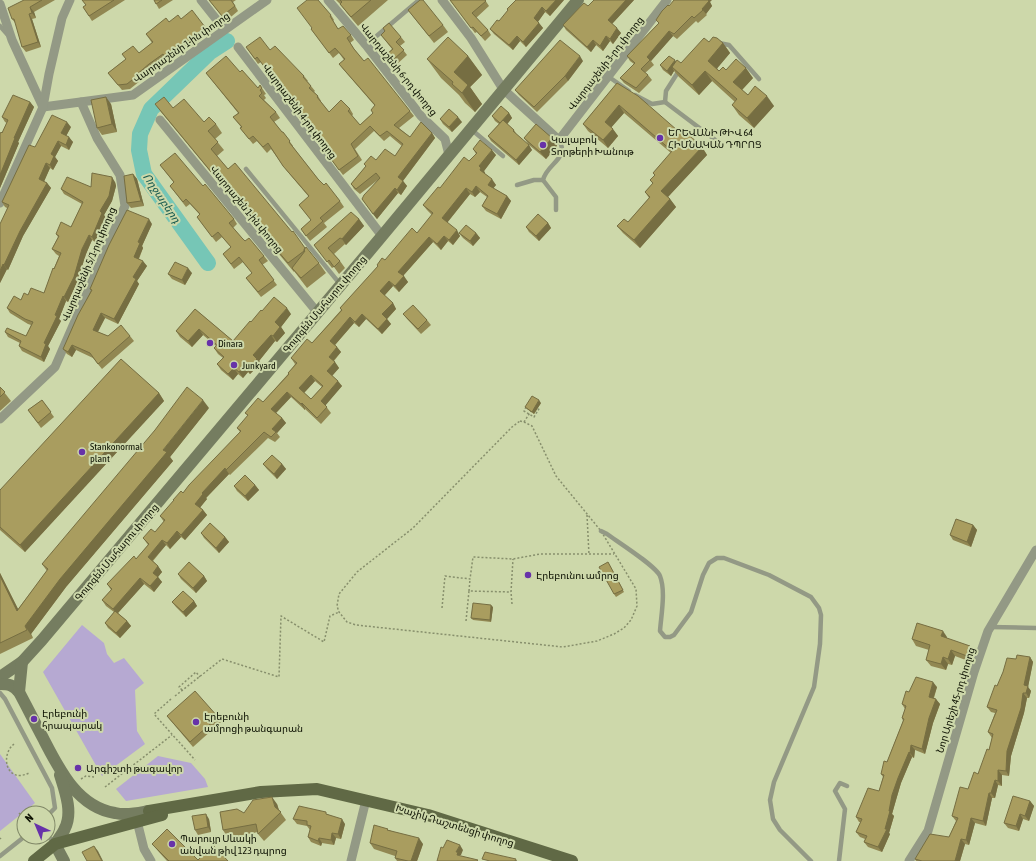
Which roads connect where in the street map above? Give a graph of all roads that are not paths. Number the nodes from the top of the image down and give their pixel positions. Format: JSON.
{"nodes":[{"id":1,"x":70,"y":0,"type":"edge"},
{"id":2,"x":200,"y":0,"type":"edge"},
{"id":3,"x":267,"y":0,"type":"edge"},
{"id":4,"x":328,"y":0,"type":"edge"},
{"id":5,"x":420,"y":0,"type":"edge"},
{"id":6,"x":442,"y":0,"type":"edge"},
{"id":7,"x":577,"y":0,"type":"edge"},
{"id":8,"x":667,"y":0,"type":"edge"},
{"id":9,"x":0,"y":4,"type":"edge"},
{"id":10,"x":0,"y":26,"type":"edge"},
{"id":11,"x":224,"y":29,"type":"junction"},
{"id":12,"x":12,"y":40,"type":"junction"},
{"id":13,"x":715,"y":43,"type":"edge"},
{"id":14,"x":366,"y":45,"type":"junction"},
{"id":15,"x":238,"y":47,"type":"dead end"},
{"id":16,"x":686,"y":63,"type":"edge"},
{"id":17,"x":609,"y":77,"type":"junction"},
{"id":18,"x":759,"y":79,"type":"dead end"},
{"id":19,"x":503,"y":89,"type":"junction"},
{"id":20,"x":81,"y":102,"type":"junction"},
{"id":21,"x":665,"y":102,"type":"junction"},
{"id":22,"x":43,"y":107,"type":"junction"},
{"id":23,"x":160,"y":120,"type":"edge"},
{"id":24,"x":471,"y":128,"type":"junction"},
{"id":25,"x":559,"y":140,"type":"junction"},
{"id":26,"x":722,"y":145,"type":"dead end"},
{"id":27,"x":449,"y":155,"type":"junction"},
{"id":28,"x":503,"y":156,"type":"dead end"},
{"id":29,"x":246,"y":169,"type":"dead end"},
{"id":30,"x":544,"y":180,"type":"junction"},
{"id":31,"x":517,"y":185,"type":"dead end"},
{"id":32,"x":0,"y":203,"type":"edge"},
{"id":33,"x":556,"y":210,"type":"dead end"},
{"id":34,"x":382,"y":236,"type":"junction"},
{"id":35,"x":340,"y":284,"type":"junction"},
{"id":36,"x":317,"y":312,"type":"junction"},
{"id":37,"x":0,"y":418,"type":"edge"},
{"id":38,"x":601,"y":531,"type":"road end"},
{"id":39,"x":1036,"y":550,"type":"edge"},
{"id":40,"x":990,"y":627,"type":"junction"},
{"id":41,"x":1036,"y":628,"type":"edge"},
{"id":42,"x":22,"y":662,"type":"junction"},
{"id":43,"x":0,"y":677,"type":"edge"},
{"id":44,"x":0,"y":684,"type":"edge"},
{"id":45,"x":19,"y":692,"type":"junction"},
{"id":46,"x":0,"y":693,"type":"edge"},
{"id":47,"x":57,"y":765,"type":"junction"},
{"id":48,"x":846,"y":786,"type":"dead end"},
{"id":49,"x":366,"y":800,"type":"junction"},
{"id":50,"x":55,"y":805,"type":"edge"},
{"id":51,"x":150,"y":814,"type":"junction"},
{"id":52,"x":137,"y":821,"type":"junction"},
{"id":53,"x":56,"y":836,"type":"edge"},
{"id":54,"x":56,"y":839,"type":"edge"},
{"id":55,"x":16,"y":843,"type":"edge"},
{"id":56,"x":47,"y":845,"type":"edge"},
{"id":57,"x":54,"y":845,"type":"edge"},
{"id":58,"x":0,"y":856,"type":"edge"},
{"id":59,"x":35,"y":861,"type":"edge"},
{"id":60,"x":64,"y":861,"type":"edge"},
{"id":61,"x":151,"y":861,"type":"edge"},
{"id":62,"x":350,"y":861,"type":"edge"},
{"id":63,"x":572,"y":861,"type":"edge"},
{"id":64,"x":811,"y":861,"type":"edge"},
{"id":65,"x":839,"y":861,"type":"edge"},
{"id":66,"x":909,"y":861,"type":"edge"}],
"edges":[{"from":1,"to":22,"type":"street"},
{"from":2,"to":11,"type":"street"},
{"from":3,"to":11,"type":"street","name":"Վարդաշենի 1-ին փողոց"},
{"from":4,"to":14,"type":"street","name":"Վարդաշենի 6-րդ փողոց"},
{"from":5,"to":14,"type":"lane"},
{"from":6,"to":19,"type":"street"},
{"from":7,"to":19,"type":"main road","name":"Գուրգեն Մահարու փողոց"},
{"from":8,"to":17,"type":"street","name":"Վարդաշենի 3-րդ փողոց"},
{"from":9,"to":12,"type":"street"},
{"from":10,"to":12,"type":"lane"},
{"from":11,"to":20,"type":"street","name":"Վարդաշենի 1-ին փողոց"},
{"from":12,"to":22,"type":"street"},
{"from":13,"to":18,"type":"lane"},
{"from":14,"to":27,"type":"street","name":"Վարդաշենի 6-րդ փողոց"},
{"from":15,"to":34,"type":"street","name":"Վարդաշենի 4-րդ փողոց"},
{"from":16,"to":21,"type":"lane"},
{"from":17,"to":21,"type":"lane"},
{"from":17,"to":25,"type":"street","name":"Վարդաշենի 3-րդ փողոց"},
{"from":19,"to":24,"type":"main road","name":"Գուրգեն Մահարու փողոց"},
{"from":19,"to":25,"type":"street"},
{"from":20,"to":22,"type":"street","name":"Վարդաշենի 1-ին փողոց"},
{"from":20,"to":37,"type":"street","name":"Վարդաշենի 5/1-րդ փողոց"},
{"from":21,"to":26,"type":"lane"},
{"from":22,"to":32,"type":"street"},
{"from":23,"to":36,"type":"street","name":"Վարդաշեն 1-ին փողոց"},
{"from":24,"to":27,"type":"main road","name":"Գուրգեն Մահարու փողոց"},
{"from":24,"to":28,"type":"lane"},
{"from":25,"to":30,"type":"lane"},
{"from":27,"to":34,"type":"main road","name":"Գուրգեն Մահարու փողոց"},
{"from":29,"to":35,"type":"lane"},
{"from":30,"to":31,"type":"lane"},
{"from":30,"to":33,"type":"lane"},
{"from":34,"to":35,"type":"main road","name":"Գուրգեն Մահարու փողոց"},
{"from":35,"to":36,"type":"main road","name":"Գուրգեն Մահարու փողոց"},
{"from":36,"to":42,"type":"main road","name":"Գուրգեն Մահարու փողոց"},
{"from":38,"to":64,"type":"lane"},
{"from":39,"to":40,"type":"street","name":"Նոր Արեշի 45-րդ փողոց"},
{"from":40,"to":41,"type":"lane"},
{"from":40,"to":66,"type":"street","name":"Նոր Արեշի 45-րդ փողոց"},
{"from":42,"to":43,"type":"main road"},
{"from":42,"to":45,"type":"main road"},
{"from":44,"to":45,"type":"main road"},
{"from":45,"to":47,"type":"main road"},
{"from":46,"to":50,"type":"lane"},
{"from":47,"to":51,"type":"main road"},
{"from":47,"to":53,"type":"main road"},
{"from":48,"to":65,"type":"lane"},
{"from":49,"to":51,"type":"main road","name":"Խաչիկ Դաշտենցի փողոց"},
{"from":49,"to":62,"type":"street"},
{"from":49,"to":63,"type":"main road","name":"Խաչիկ Դաշտենցի փողոց"},
{"from":51,"to":52,"type":"main road"},
{"from":52,"to":54,"type":"main road"},
{"from":52,"to":61,"type":"street"},
{"from":55,"to":58,"type":"lane"},
{"from":56,"to":59,"type":"main road"},
{"from":57,"to":60,"type":"main road"}]}
